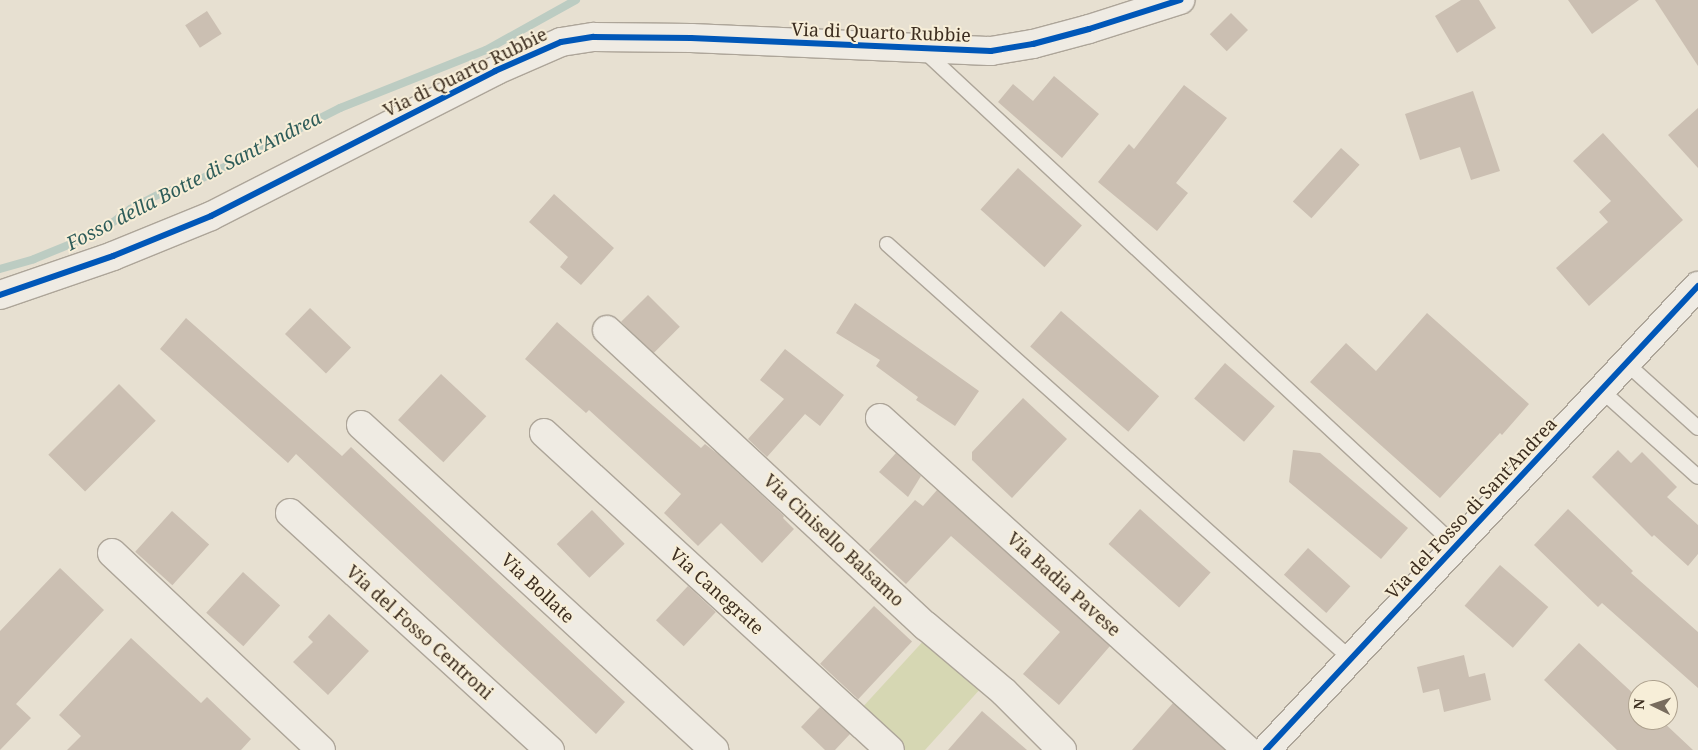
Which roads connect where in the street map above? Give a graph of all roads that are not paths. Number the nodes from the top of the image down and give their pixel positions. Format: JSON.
{"nodes":[{"id":1,"x":1180,"y":0,"type":"edge"},
{"id":2,"x":923,"y":49,"type":"junction"},
{"id":3,"x":887,"y":244,"type":"dead end"},
{"id":4,"x":1698,"y":286,"type":"edge"},
{"id":5,"x":0,"y":295,"type":"edge"},
{"id":6,"x":607,"y":330,"type":"dead end"},
{"id":7,"x":1626,"y":363,"type":"junction"},
{"id":8,"x":1601,"y":390,"type":"junction"},
{"id":9,"x":880,"y":418,"type":"dead end"},
{"id":10,"x":361,"y":425,"type":"dead end"},
{"id":11,"x":1698,"y":428,"type":"edge"},
{"id":12,"x":544,"y":433,"type":"dead end"},
{"id":13,"x":1698,"y":477,"type":"edge"},
{"id":14,"x":290,"y":513,"type":"dead end"},
{"id":15,"x":1456,"y":546,"type":"junction"},
{"id":16,"x":112,"y":553,"type":"dead end"},
{"id":17,"x":1351,"y":659,"type":"junction"},
{"id":18,"x":321,"y":750,"type":"edge"},
{"id":19,"x":550,"y":750,"type":"edge"},
{"id":20,"x":714,"y":750,"type":"edge"},
{"id":21,"x":890,"y":750,"type":"edge"},
{"id":22,"x":1062,"y":750,"type":"edge"},
{"id":23,"x":1248,"y":750,"type":"edge"},
{"id":24,"x":1266,"y":750,"type":"edge"}],
"edges":[{"from":1,"to":2,"type":"street","name":"Via di Quarto Rubbie"},
{"from":2,"to":5,"type":"street","name":"Via di Quarto Rubbie"},
{"from":2,"to":15,"type":"lane"},
{"from":3,"to":17,"type":"lane"},
{"from":4,"to":7,"type":"street","name":"Via del Fosso di Sant'Andrea"},
{"from":6,"to":22,"type":"street","name":"Via Cinisello Balsamo"},
{"from":7,"to":8,"type":"street","name":"Via del Fosso di Sant'Andrea"},
{"from":7,"to":11,"type":"lane"},
{"from":8,"to":13,"type":"lane"},
{"from":8,"to":15,"type":"street","name":"Via del Fosso di Sant'Andrea"},
{"from":9,"to":23,"type":"street","name":"Via Badia Pavese"},
{"from":10,"to":20,"type":"street","name":"Via Bollate"},
{"from":12,"to":21,"type":"street","name":"Via Canegrate"},
{"from":14,"to":19,"type":"street","name":"Via del Fosso Centroni"},
{"from":15,"to":17,"type":"street","name":"Via del Fosso di Sant'Andrea"},
{"from":16,"to":18,"type":"street"},
{"from":17,"to":24,"type":"street","name":"Via del Fosso di Sant'Andrea"}]}
